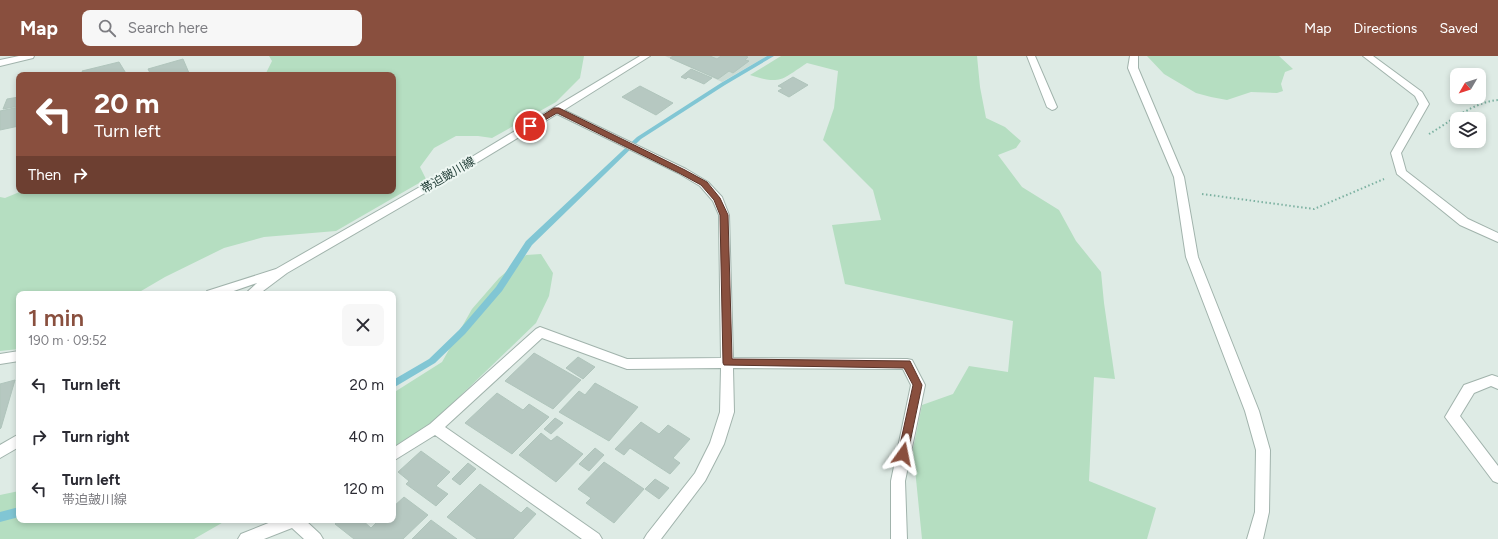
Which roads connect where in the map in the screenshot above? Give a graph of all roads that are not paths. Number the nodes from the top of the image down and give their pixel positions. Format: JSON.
{"nodes":[{"id":1,"x":30,"y":56,"type":"edge"},
{"id":2,"x":646,"y":56,"type":"edge"},
{"id":3,"x":1031,"y":56,"type":"edge"},
{"id":4,"x":1134,"y":56,"type":"edge"},
{"id":5,"x":1367,"y":56,"type":"edge"},
{"id":6,"x":0,"y":63,"type":"edge"},
{"id":7,"x":1052,"y":107,"type":"dead end"},
{"id":8,"x":556,"y":110,"type":"junction"},
{"id":9,"x":1498,"y":238,"type":"edge"},
{"id":10,"x":283,"y":270,"type":"junction"},
{"id":11,"x":220,"y":291,"type":"edge"},
{"id":12,"x":255,"y":291,"type":"edge"},
{"id":13,"x":16,"y":356,"type":"edge"},
{"id":14,"x":0,"y":358,"type":"edge"},
{"id":15,"x":727,"y":363,"type":"junction"},
{"id":16,"x":1498,"y":384,"type":"edge"},
{"id":17,"x":435,"y":428,"type":"junction"},
{"id":18,"x":16,"y":442,"type":"edge"},
{"id":19,"x":0,"y":452,"type":"edge"},
{"id":20,"x":396,"y":453,"type":"edge"},
{"id":21,"x":1498,"y":476,"type":"edge"},
{"id":22,"x":286,"y":523,"type":"edge"},
{"id":23,"x":297,"y":523,"type":"edge"},
{"id":24,"x":246,"y":539,"type":"edge"},
{"id":25,"x":316,"y":539,"type":"edge"},
{"id":26,"x":594,"y":539,"type":"edge"},
{"id":27,"x":652,"y":539,"type":"edge"},
{"id":28,"x":899,"y":539,"type":"edge"},
{"id":29,"x":1255,"y":539,"type":"edge"}],
"edges":[{"from":1,"to":6,"type":"street"},
{"from":2,"to":8,"type":"street","name":"帯迫皷川線"},
{"from":3,"to":7,"type":"street"},
{"from":4,"to":29,"type":"street"},
{"from":5,"to":9,"type":"street"},
{"from":8,"to":10,"type":"street","name":"帯迫皷川線"},
{"from":8,"to":15,"type":"street"},
{"from":10,"to":11,"type":"street"},
{"from":10,"to":12,"type":"street","name":"帯迫皷川線"},
{"from":13,"to":14,"type":"street"},
{"from":15,"to":17,"type":"street"},
{"from":15,"to":27,"type":"street"},
{"from":15,"to":28,"type":"street"},
{"from":16,"to":21,"type":"street"},
{"from":17,"to":20,"type":"street"},
{"from":17,"to":26,"type":"street"},
{"from":18,"to":19,"type":"street"},
{"from":22,"to":24,"type":"street"},
{"from":23,"to":25,"type":"street"}]}
